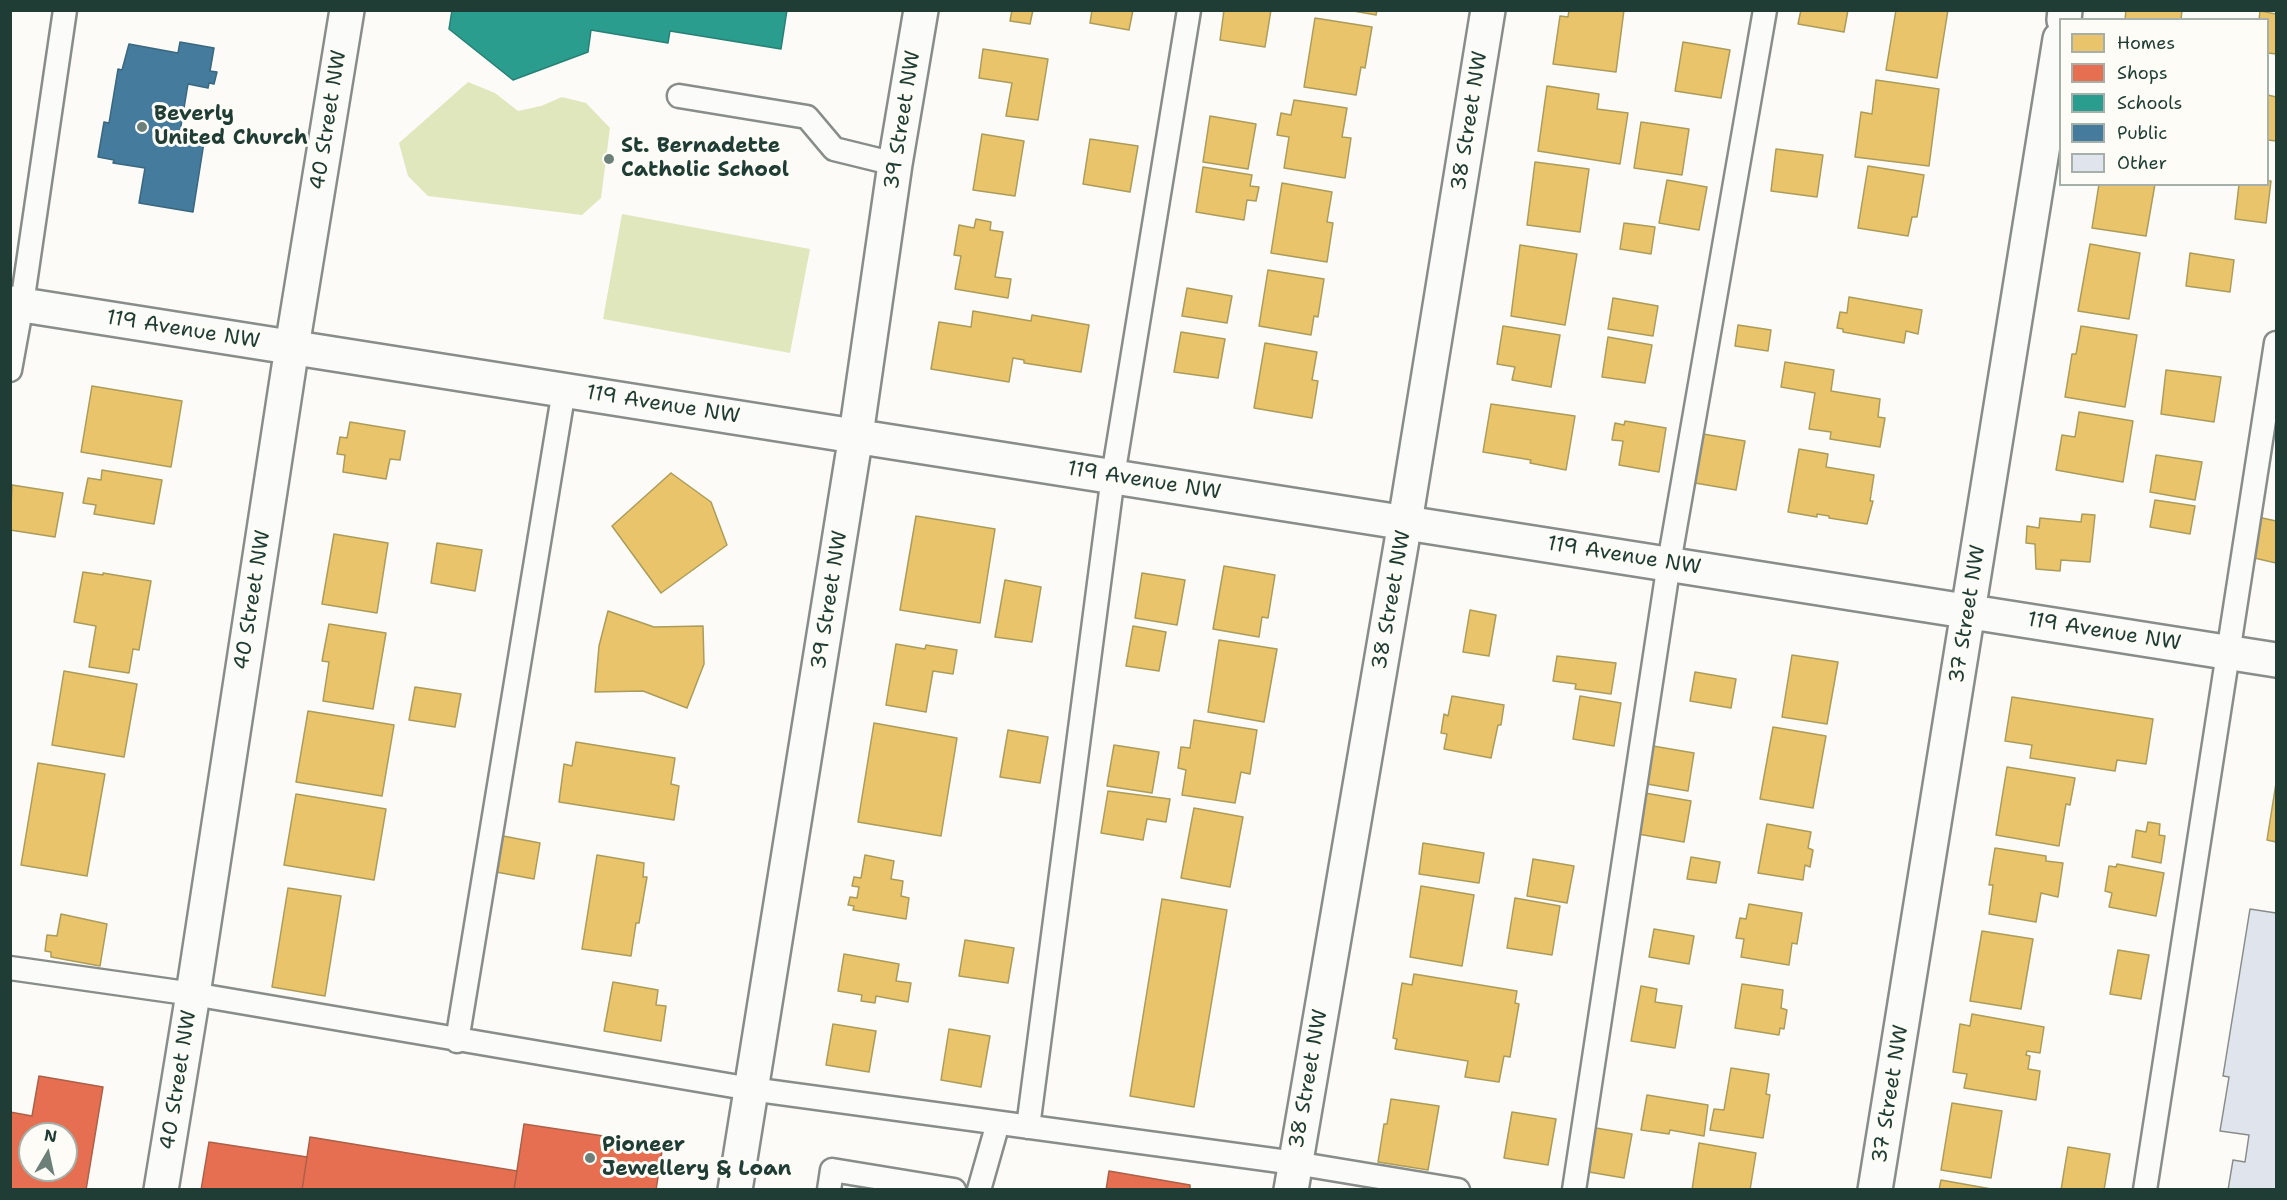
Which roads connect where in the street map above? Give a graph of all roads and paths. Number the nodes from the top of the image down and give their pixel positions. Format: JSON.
{"nodes":[{"id":1,"x":65,"y":10,"type":"edge"},
{"id":2,"x":348,"y":10,"type":"edge"},
{"id":3,"x":921,"y":10,"type":"edge"},
{"id":4,"x":1189,"y":10,"type":"edge"},
{"id":5,"x":1488,"y":10,"type":"edge"},
{"id":6,"x":1765,"y":10,"type":"edge"},
{"id":7,"x":2059,"y":51,"type":"edge"},
{"id":8,"x":680,"y":96,"type":"dead end"},
{"id":9,"x":895,"y":164,"type":"junction"},
{"id":10,"x":16,"y":303,"type":"edge"},
{"id":11,"x":2277,"y":343,"type":"edge"},
{"id":12,"x":292,"y":346,"type":"junction"},
{"id":13,"x":10,"y":370,"type":"edge"},
{"id":14,"x":564,"y":390,"type":"junction"},
{"id":15,"x":856,"y":435,"type":"junction"},
{"id":16,"x":1113,"y":476,"type":"junction"},
{"id":17,"x":1405,"y":522,"type":"junction"},
{"id":18,"x":1669,"y":563,"type":"junction"},
{"id":19,"x":1969,"y":611,"type":"junction"},
{"id":20,"x":2228,"y":652,"type":"junction"},
{"id":21,"x":2277,"y":660,"type":"edge"},
{"id":22,"x":10,"y":968,"type":"edge"},
{"id":23,"x":193,"y":994,"type":"junction"},
{"id":24,"x":458,"y":1041,"type":"junction"},
{"id":25,"x":751,"y":1089,"type":"junction"},
{"id":26,"x":998,"y":1123,"type":"junction"},
{"id":27,"x":1028,"y":1127,"type":"junction"},
{"id":28,"x":1293,"y":1176,"type":"edge"},
{"id":29,"x":160,"y":1190,"type":"edge"},
{"id":30,"x":735,"y":1190,"type":"edge"},
{"id":31,"x":829,"y":1190,"type":"edge"},
{"id":32,"x":954,"y":1190,"type":"edge"},
{"id":33,"x":979,"y":1190,"type":"edge"},
{"id":34,"x":1458,"y":1190,"type":"edge"},
{"id":35,"x":1574,"y":1190,"type":"edge"},
{"id":36,"x":1875,"y":1190,"type":"edge"},
{"id":37,"x":2145,"y":1190,"type":"edge"}],
"edges":[{"from":1,"to":10,"type":"lane"},
{"from":2,"to":12,"type":"street","name":"40 Street NW"},
{"from":3,"to":9,"type":"street","name":"39 Street NW"},
{"from":4,"to":16,"type":"lane"},
{"from":5,"to":17,"type":"street","name":"38 Street NW"},
{"from":6,"to":18,"type":"lane"},
{"from":7,"to":19,"type":"street","name":"37 Street NW"},
{"from":8,"to":9,"type":"lane"},
{"from":9,"to":15,"type":"street","name":"39 Street NW"},
{"from":10,"to":12,"type":"street","name":"119 Avenue NW"},
{"from":10,"to":13,"type":"lane"},
{"from":11,"to":20,"type":"lane"},
{"from":12,"to":14,"type":"street","name":"119 Avenue NW"},
{"from":12,"to":23,"type":"street","name":"40 Street NW"},
{"from":14,"to":15,"type":"street","name":"119 Avenue NW"},
{"from":14,"to":24,"type":"lane"},
{"from":15,"to":16,"type":"street","name":"119 Avenue NW"},
{"from":15,"to":25,"type":"street","name":"39 Street NW"},
{"from":16,"to":17,"type":"street","name":"119 Avenue NW"},
{"from":16,"to":27,"type":"lane"},
{"from":17,"to":18,"type":"street","name":"119 Avenue NW"},
{"from":17,"to":28,"type":"street","name":"38 Street NW"},
{"from":18,"to":19,"type":"street","name":"119 Avenue NW"},
{"from":18,"to":35,"type":"lane"},
{"from":19,"to":20,"type":"street","name":"119 Avenue NW"},
{"from":19,"to":36,"type":"street","name":"37 Street NW"},
{"from":20,"to":21,"type":"street","name":"119 Avenue NW"},
{"from":20,"to":37,"type":"lane"},
{"from":22,"to":23,"type":"lane"},
{"from":23,"to":24,"type":"lane"},
{"from":23,"to":29,"type":"street","name":"40 Street NW"},
{"from":24,"to":25,"type":"lane"},
{"from":25,"to":26,"type":"lane"},
{"from":25,"to":30,"type":"street","name":"39 Street NW"},
{"from":26,"to":27,"type":"lane"},
{"from":26,"to":33,"type":"lane"},
{"from":27,"to":28,"type":"lane"},
{"from":28,"to":34,"type":"lane"},
{"from":31,"to":32,"type":"lane"}]}
